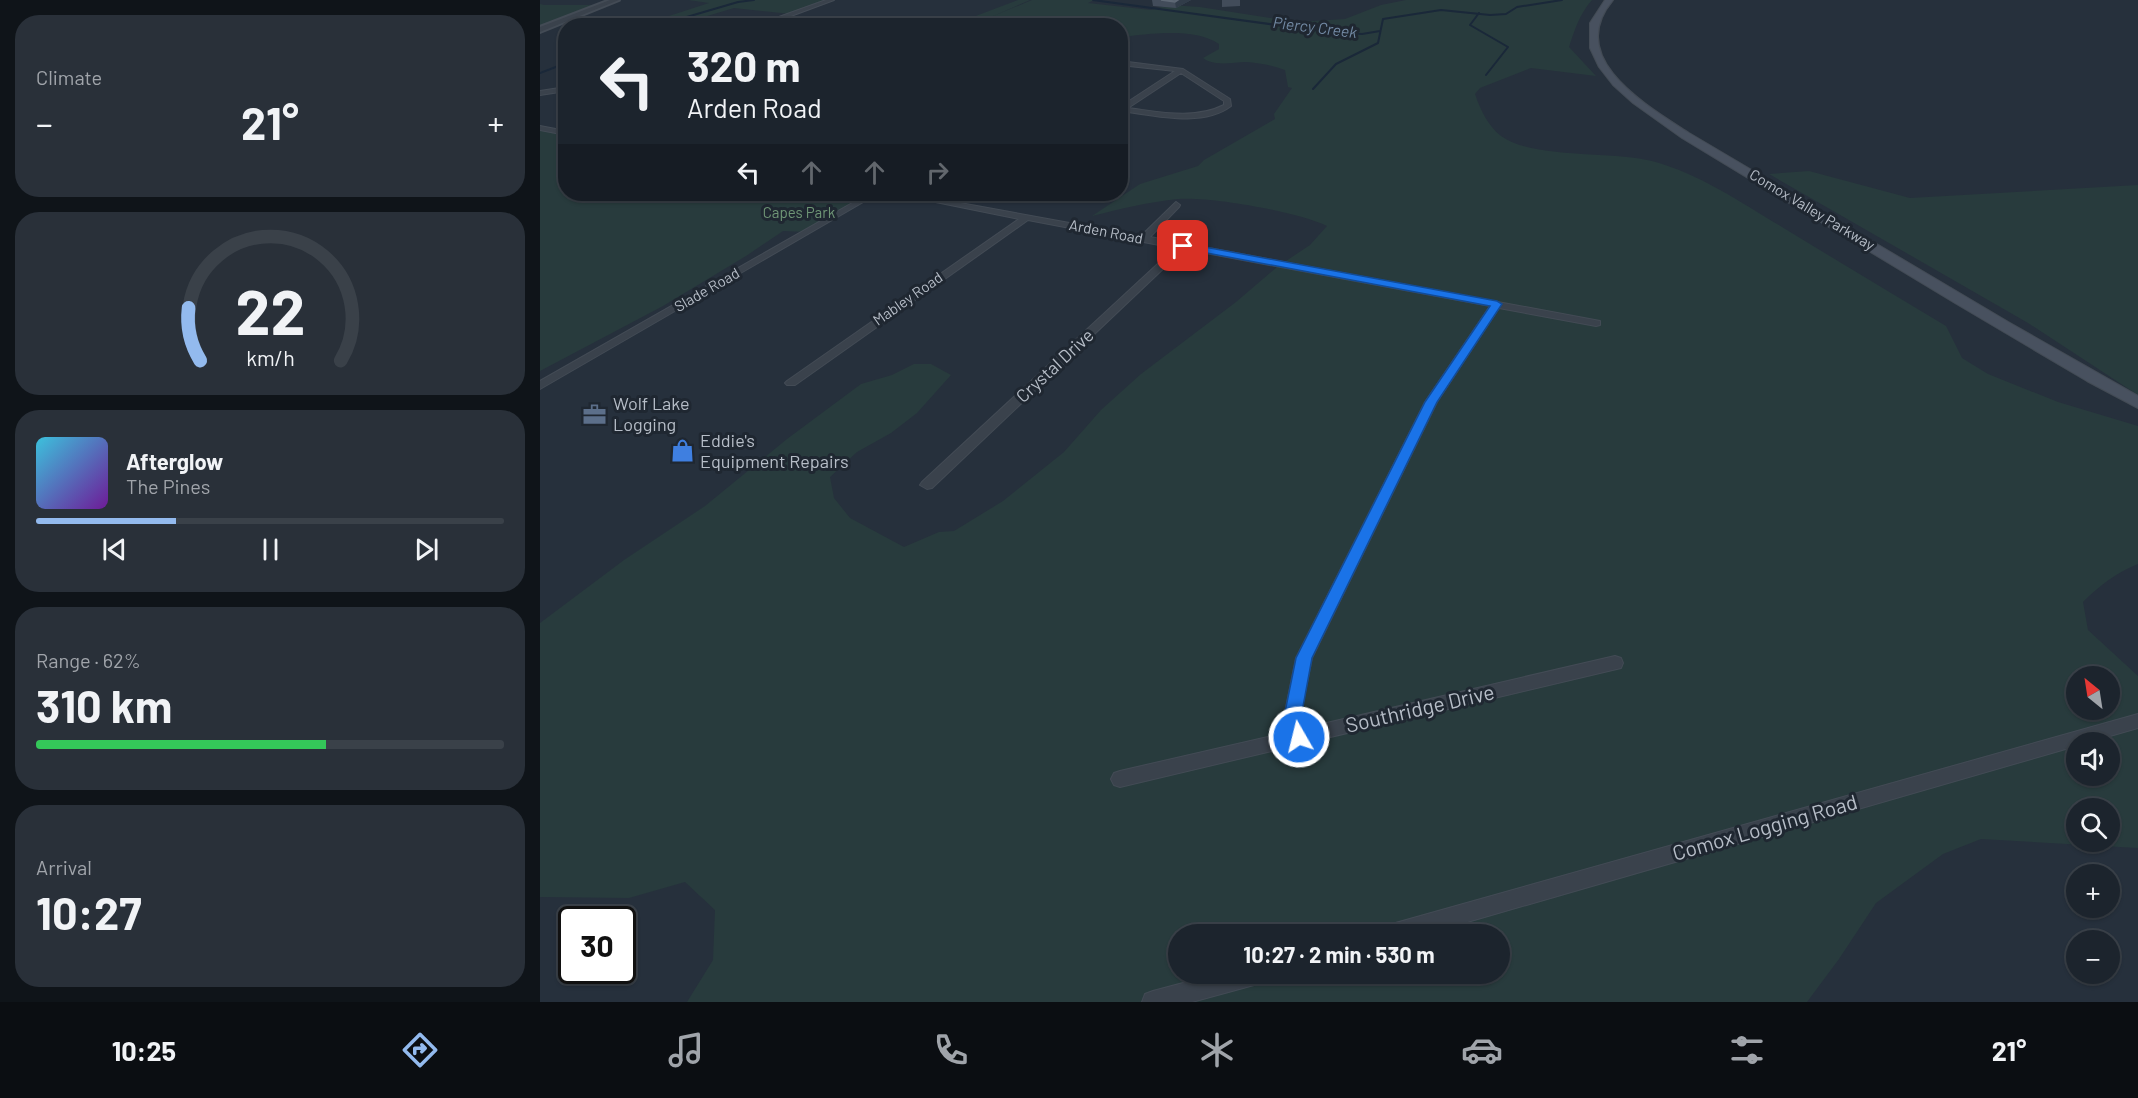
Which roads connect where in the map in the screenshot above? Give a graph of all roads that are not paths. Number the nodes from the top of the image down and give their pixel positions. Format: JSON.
{"nodes":[{"id":1,"x":616,"y":0,"type":"edge"},
{"id":2,"x":831,"y":0,"type":"edge"},
{"id":3,"x":1607,"y":1,"type":"edge"},
{"id":4,"x":570,"y":18,"type":"edge"},
{"id":5,"x":780,"y":18,"type":"edge"},
{"id":6,"x":558,"y":23,"type":"edge"},
{"id":7,"x":540,"y":30,"type":"edge"},
{"id":8,"x":1128,"y":64,"type":"edge"},
{"id":9,"x":1182,"y":70,"type":"junction"},
{"id":10,"x":558,"y":90,"type":"edge"},
{"id":11,"x":540,"y":93,"type":"edge"},
{"id":12,"x":1128,"y":105,"type":"edge"},
{"id":13,"x":1128,"y":110,"type":"edge"},
{"id":14,"x":540,"y":128,"type":"edge"},
{"id":15,"x":558,"y":131,"type":"edge"},
{"id":16,"x":861,"y":201,"type":"edge"},
{"id":17,"x":939,"y":201,"type":"edge"},
{"id":18,"x":1176,"y":205,"type":"dead end"},
{"id":19,"x":1027,"y":217,"type":"junction"},
{"id":20,"x":1143,"y":239,"type":"junction"},
{"id":21,"x":1183,"y":246,"type":"junction"},
{"id":22,"x":1497,"y":304,"type":"junction"},
{"id":23,"x":1596,"y":323,"type":"dead end"},
{"id":24,"x":2095,"y":380,"type":"junction"},
{"id":25,"x":791,"y":383,"type":"dead end"},
{"id":26,"x":540,"y":386,"type":"edge"},
{"id":27,"x":2138,"y":404,"type":"edge"},
{"id":28,"x":2138,"y":414,"type":"edge"},
{"id":29,"x":927,"y":485,"type":"dead end"},
{"id":30,"x":1615,"y":663,"type":"dead end"},
{"id":31,"x":2138,"y":721,"type":"edge"},
{"id":32,"x":1299,"y":737,"type":"junction"},
{"id":33,"x":1120,"y":779,"type":"dead end"},
{"id":34,"x":1427,"y":924,"type":"edge"},
{"id":35,"x":1218,"y":984,"type":"edge"},
{"id":36,"x":1153,"y":1002,"type":"edge"}],
"edges":[{"from":1,"to":4,"type":"street"},
{"from":2,"to":5,"type":"street"},
{"from":3,"to":24,"type":"main road","name":"Comox Valley Parkway"},
{"from":6,"to":7,"type":"street"},
{"from":8,"to":9,"type":"street"},
{"from":9,"to":12,"type":"street"},
{"from":9,"to":13,"type":"street"},
{"from":10,"to":11,"type":"street"},
{"from":14,"to":15,"type":"street"},
{"from":16,"to":26,"type":"street","name":"Slade Road"},
{"from":17,"to":19,"type":"street","name":"Arden Road"},
{"from":18,"to":20,"type":"street"},
{"from":19,"to":20,"type":"street","name":"Arden Road"},
{"from":19,"to":25,"type":"street","name":"Mabley Road"},
{"from":20,"to":21,"type":"street","name":"Arden Road"},
{"from":21,"to":22,"type":"street","name":"Arden Road"},
{"from":21,"to":29,"type":"street","name":"Crystal Drive"},
{"from":22,"to":23,"type":"street","name":"Arden Road"},
{"from":22,"to":32,"type":"street"},
{"from":24,"to":27,"type":"main road","name":"Comox Valley Parkway"},
{"from":24,"to":28,"type":"main road","name":"Comox Valley Parkway"},
{"from":30,"to":32,"type":"street","name":"Southridge Drive"},
{"from":31,"to":34,"type":"street","name":"Comox Logging Road"},
{"from":32,"to":33,"type":"street","name":"Southridge Drive"},
{"from":35,"to":36,"type":"street"}]}
